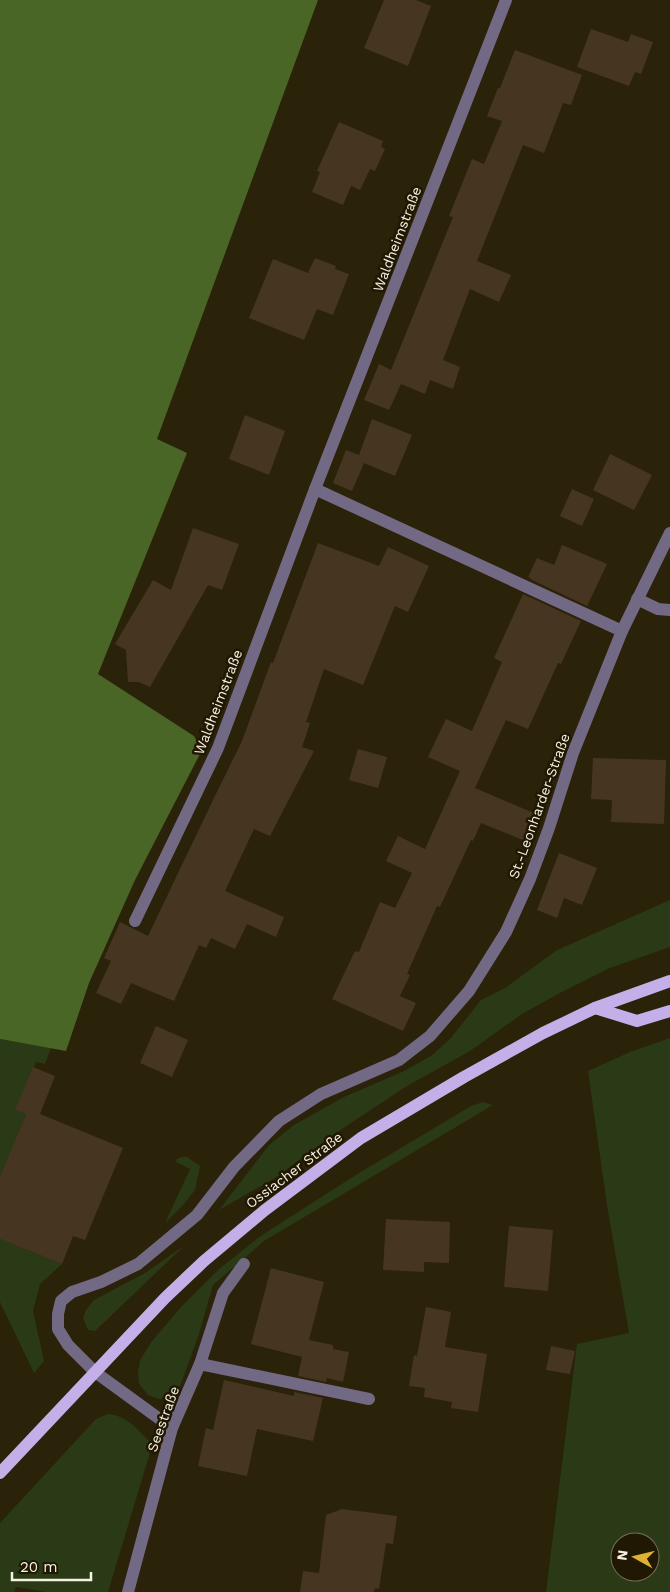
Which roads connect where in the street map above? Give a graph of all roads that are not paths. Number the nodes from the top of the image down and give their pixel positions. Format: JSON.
{"nodes":[{"id":1,"x":506,"y":0,"type":"edge"},
{"id":2,"x":315,"y":489,"type":"junction"},
{"id":3,"x":670,"y":533,"type":"edge"},
{"id":4,"x":637,"y":599,"type":"junction"},
{"id":5,"x":670,"y":610,"type":"edge"},
{"id":6,"x":622,"y":631,"type":"junction"},
{"id":7,"x":136,"y":921,"type":"dead end"},
{"id":8,"x":670,"y":981,"type":"edge"},
{"id":9,"x":595,"y":1008,"type":"junction"},
{"id":10,"x":670,"y":1011,"type":"edge"},
{"id":11,"x":244,"y":1264,"type":"dead end"},
{"id":12,"x":200,"y":1364,"type":"junction"},
{"id":13,"x":95,"y":1372,"type":"junction"},
{"id":14,"x":369,"y":1398,"type":"dead end"},
{"id":15,"x":172,"y":1428,"type":"junction"},
{"id":16,"x":0,"y":1473,"type":"edge"},
{"id":17,"x":128,"y":1592,"type":"edge"}],
"edges":[{"from":1,"to":2,"type":"street","name":"Waldheimstraße"},
{"from":2,"to":6,"type":"street"},
{"from":2,"to":7,"type":"street","name":"Waldheimstraße"},
{"from":3,"to":4,"type":"street","name":"St.-Leonharder-Straße"},
{"from":4,"to":5,"type":"street"},
{"from":4,"to":6,"type":"street","name":"St.-Leonharder-Straße"},
{"from":6,"to":13,"type":"street","name":"St.-Leonharder-Straße"},
{"from":8,"to":9,"type":"main road","name":"Ossiacher Straße"},
{"from":9,"to":10,"type":"main road"},
{"from":9,"to":13,"type":"main road","name":"Ossiacher Straße"},
{"from":11,"to":12,"type":"street","name":"Seestraße"},
{"from":12,"to":14,"type":"street"},
{"from":12,"to":15,"type":"street","name":"Seestraße"},
{"from":13,"to":15,"type":"street","name":"St.-Leonharder-Straße"},
{"from":13,"to":16,"type":"main road","name":"Ossiacher Straße"},
{"from":15,"to":17,"type":"street","name":"Seestraße"}]}
